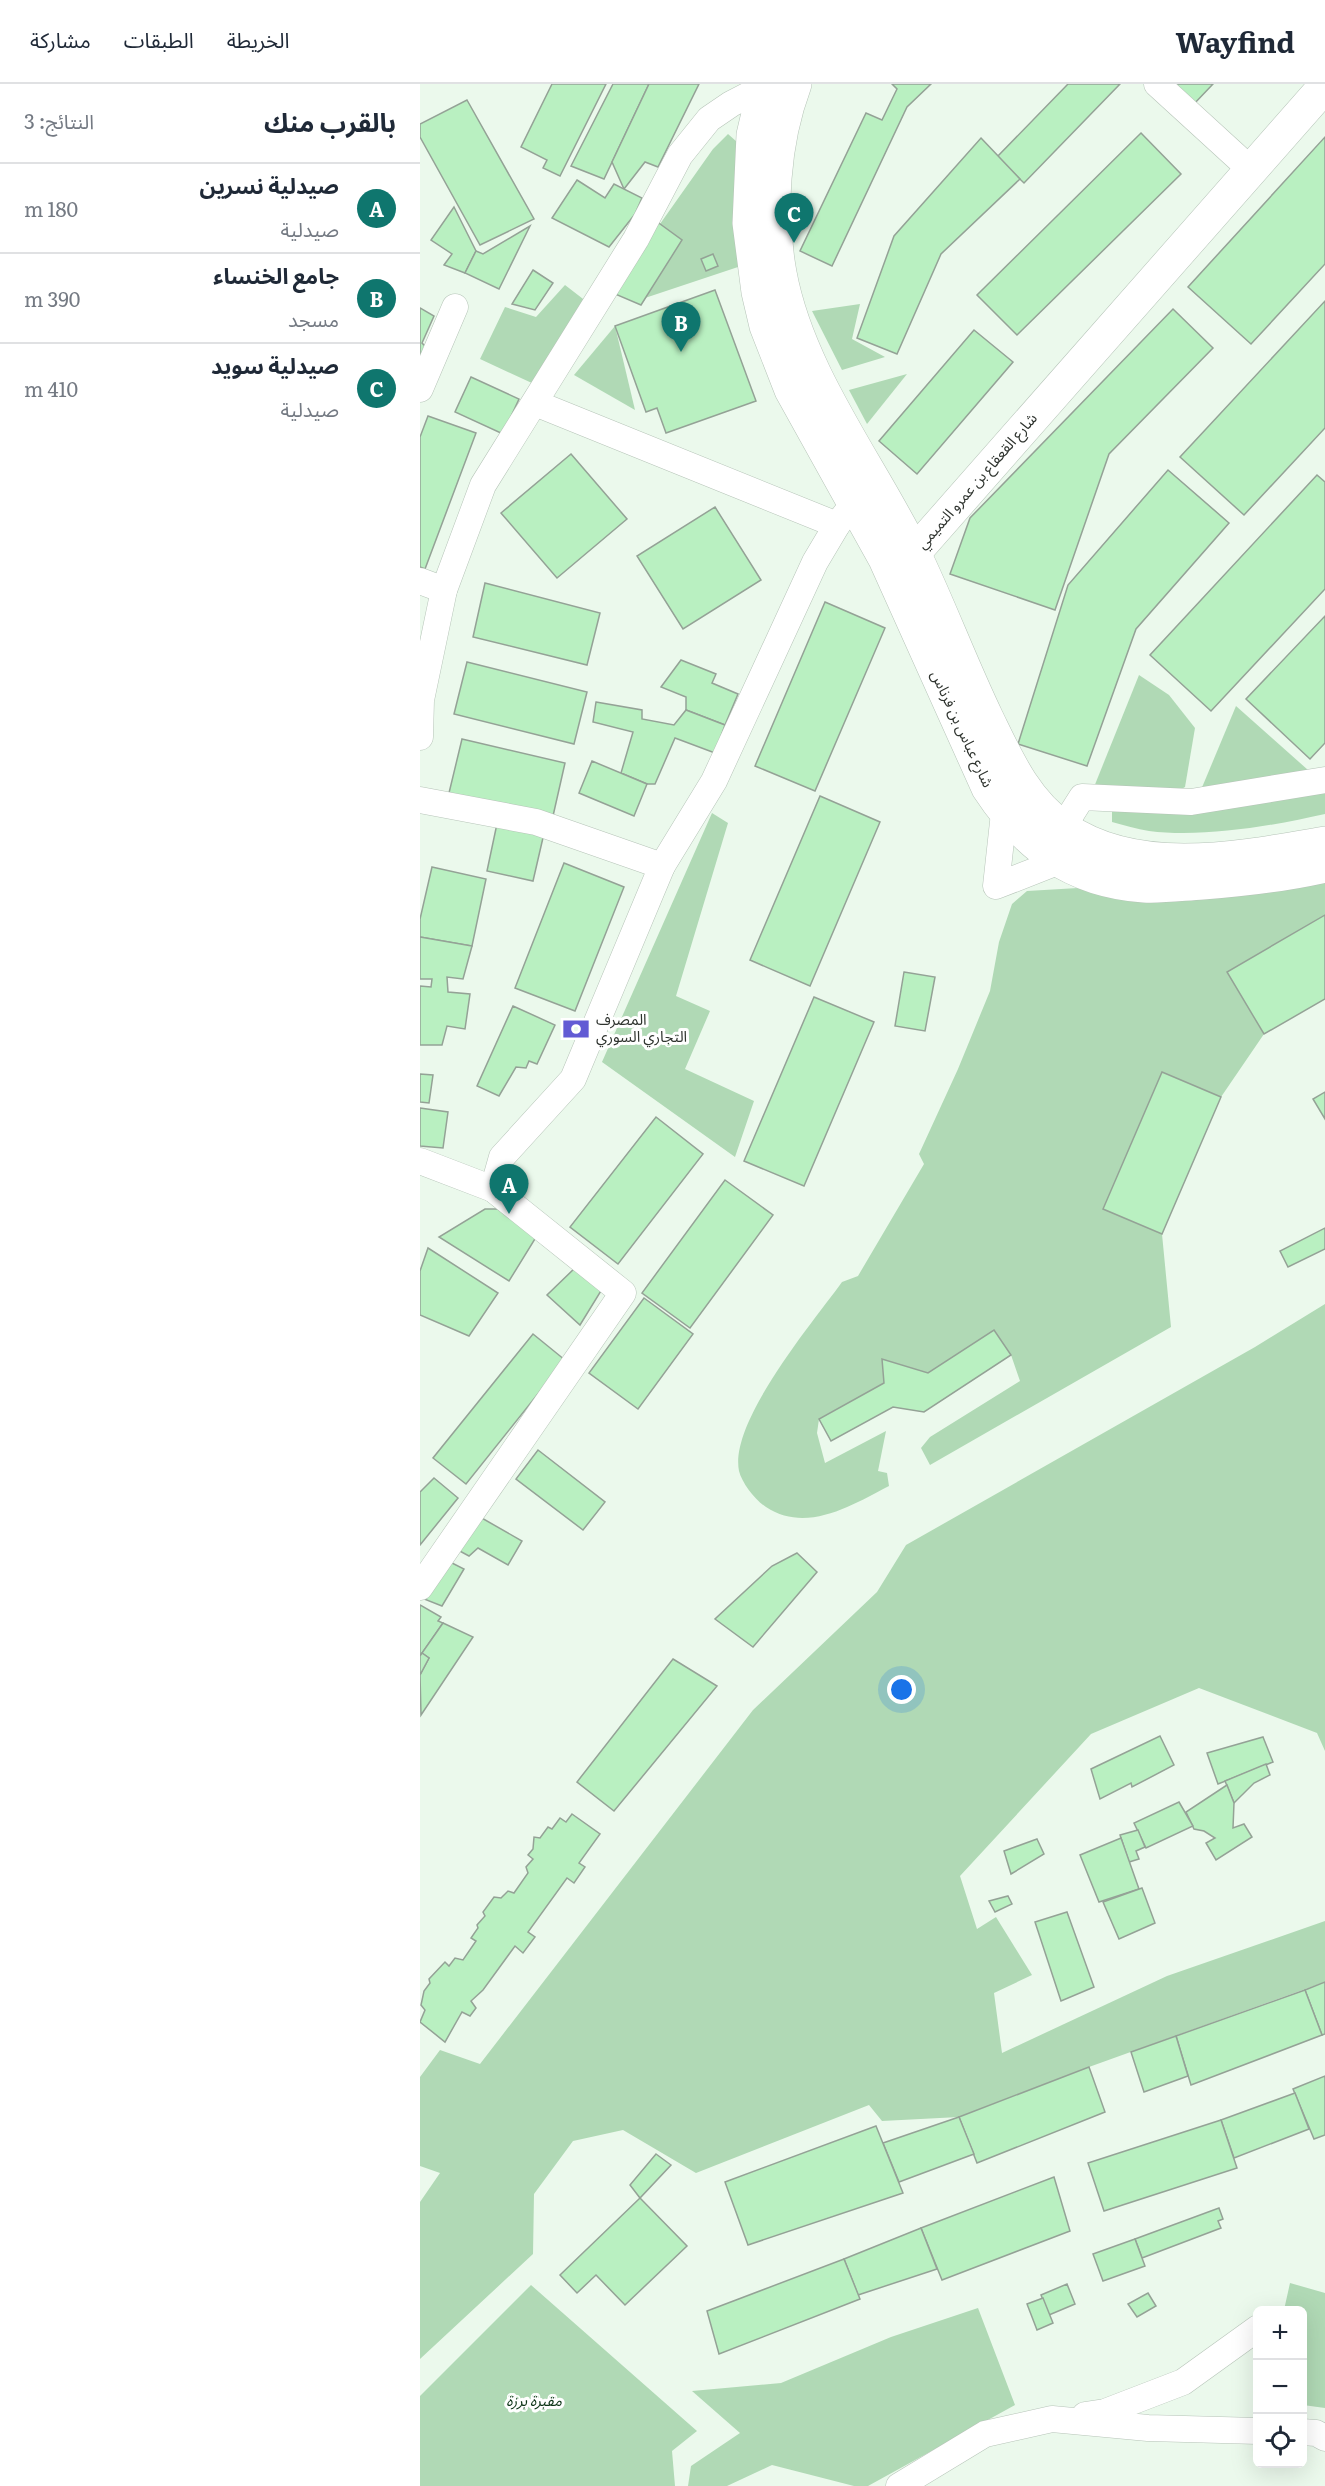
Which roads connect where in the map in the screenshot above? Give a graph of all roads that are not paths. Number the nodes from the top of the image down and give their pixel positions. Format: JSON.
{"nodes":[{"id":1,"x":1156,"y":84,"type":"edge"},
{"id":2,"x":775,"y":85,"type":"edge"},
{"id":3,"x":1325,"y":86,"type":"edge"},
{"id":4,"x":1250,"y":169,"type":"junction"},
{"id":5,"x":454,"y":307,"type":"dead end"},
{"id":6,"x":420,"y":389,"type":"edge"},
{"id":7,"x":535,"y":402,"type":"junction"},
{"id":8,"x":846,"y":514,"type":"junction"},
{"id":9,"x":899,"y":556,"type":"junction"},
{"id":10,"x":420,"y":581,"type":"edge"},
{"id":11,"x":444,"y":590,"type":"junction"},
{"id":12,"x":420,"y":737,"type":"edge"},
{"id":13,"x":1325,"y":780,"type":"edge"},
{"id":14,"x":420,"y":800,"type":"edge"},
{"id":15,"x":1014,"y":800,"type":"junction"},
{"id":16,"x":1067,"y":842,"type":"junction"},
{"id":17,"x":1325,"y":843,"type":"edge"},
{"id":18,"x":662,"y":866,"type":"junction"},
{"id":19,"x":1325,"y":866,"type":"edge"},
{"id":20,"x":420,"y":1161,"type":"edge"},
{"id":21,"x":493,"y":1189,"type":"junction"},
{"id":22,"x":420,"y":1587,"type":"edge"},
{"id":23,"x":1253,"y":2331,"type":"edge"},
{"id":24,"x":1052,"y":2419,"type":"junction"},
{"id":25,"x":1253,"y":2431,"type":"edge"},
{"id":26,"x":1307,"y":2432,"type":"edge"},
{"id":27,"x":1325,"y":2438,"type":"edge"},
{"id":28,"x":899,"y":2486,"type":"edge"}],
"edges":[{"from":1,"to":4,"type":"street"},
{"from":2,"to":7,"type":"street"},
{"from":2,"to":8,"type":"main road"},
{"from":2,"to":9,"type":"main road","name":"شارع القعقاع بن عمرو التميمي"},
{"from":3,"to":4,"type":"main road","name":"شارع القعقاع بن عمرو التميمي"},
{"from":4,"to":9,"type":"main road","name":"شارع القعقاع بن عمرو التميمي"},
{"from":5,"to":6,"type":"street"},
{"from":7,"to":8,"type":"street"},
{"from":7,"to":11,"type":"street"},
{"from":8,"to":9,"type":"main road"},
{"from":8,"to":18,"type":"street"},
{"from":9,"to":15,"type":"main road","name":"شارع عباس بن فرناس"},
{"from":10,"to":11,"type":"street"},
{"from":11,"to":12,"type":"street"},
{"from":13,"to":16,"type":"street"},
{"from":14,"to":18,"type":"street"},
{"from":15,"to":16,"type":"main road","name":"شارع عباس بن فرناس"},
{"from":15,"to":16,"type":"street"},
{"from":16,"to":17,"type":"main road","name":"شارع عباس بن فرناس"},
{"from":16,"to":19,"type":"main road","name":"شارع عباس بن فرناس"},
{"from":18,"to":21,"type":"street"},
{"from":20,"to":21,"type":"street"},
{"from":21,"to":22,"type":"street"},
{"from":23,"to":24,"type":"street"},
{"from":24,"to":25,"type":"street"},
{"from":24,"to":28,"type":"street"},
{"from":26,"to":27,"type":"street"}]}
